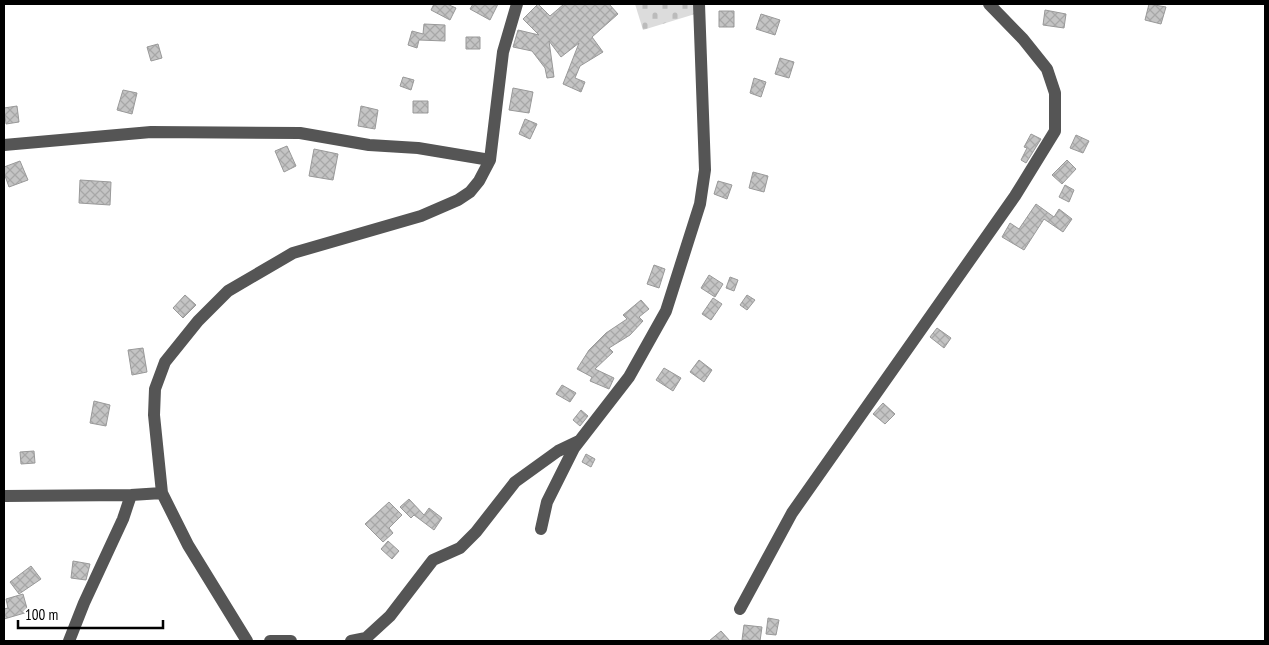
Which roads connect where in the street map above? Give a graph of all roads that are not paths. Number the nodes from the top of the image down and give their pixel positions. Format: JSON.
{"nodes":[{"id":1,"x":517,"y":4,"type":"edge"},
{"id":2,"x":699,"y":4,"type":"edge"},
{"id":3,"x":989,"y":4,"type":"edge"},
{"id":4,"x":4,"y":145,"type":"edge"},
{"id":5,"x":490,"y":160,"type":"junction"},
{"id":6,"x":580,"y":440,"type":"junction"},
{"id":7,"x":162,"y":493,"type":"junction"},
{"id":8,"x":131,"y":495,"type":"junction"},
{"id":9,"x":4,"y":496,"type":"edge"},
{"id":10,"x":541,"y":529,"type":"dead end"},
{"id":11,"x":740,"y":608,"type":"dead end"},
{"id":12,"x":69,"y":641,"type":"edge"},
{"id":13,"x":247,"y":641,"type":"edge"},
{"id":14,"x":270,"y":641,"type":"edge"},
{"id":15,"x":291,"y":641,"type":"edge"},
{"id":16,"x":351,"y":641,"type":"edge"}],
"edges":[{"from":1,"to":5,"type":"street"},
{"from":2,"to":6,"type":"street"},
{"from":3,"to":11,"type":"street"},
{"from":4,"to":5,"type":"street"},
{"from":5,"to":7,"type":"street"},
{"from":6,"to":10,"type":"street"},
{"from":6,"to":16,"type":"street"},
{"from":7,"to":8,"type":"street"},
{"from":7,"to":13,"type":"street"},
{"from":8,"to":9,"type":"street"},
{"from":8,"to":12,"type":"street"},
{"from":14,"to":15,"type":"street"}]}
